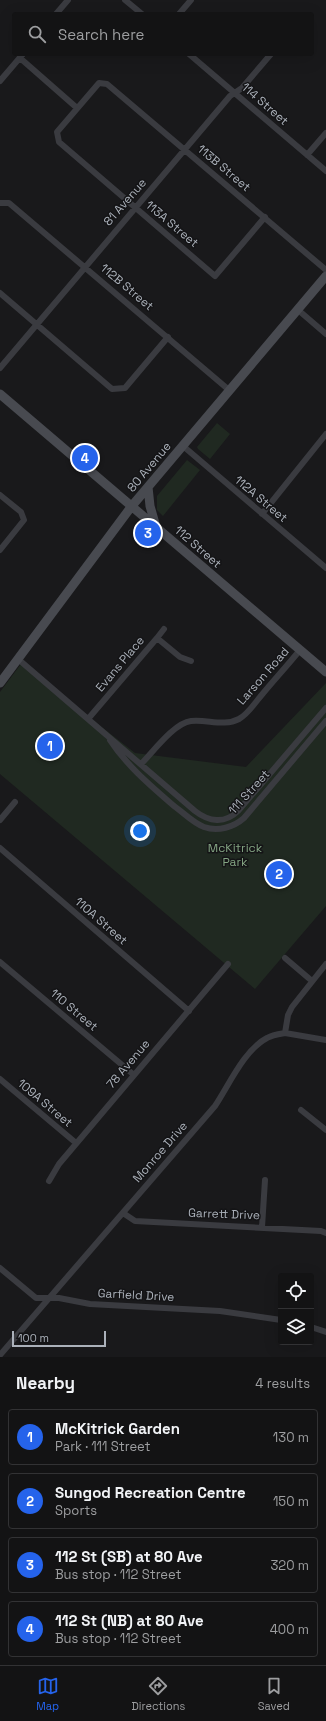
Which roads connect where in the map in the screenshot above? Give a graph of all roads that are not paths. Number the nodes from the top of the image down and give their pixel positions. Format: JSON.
{"nodes":[{"id":1,"x":68,"y":0,"type":"edge"},
{"id":2,"x":125,"y":0,"type":"edge"},
{"id":3,"x":191,"y":0,"type":"edge"},
{"id":4,"x":58,"y":12,"type":"edge"},
{"id":5,"x":140,"y":12,"type":"edge"},
{"id":6,"x":181,"y":12,"type":"edge"},
{"id":7,"x":21,"y":56,"type":"edge"},
{"id":8,"x":192,"y":56,"type":"edge"},
{"id":9,"x":269,"y":56,"type":"edge"},
{"id":10,"x":0,"y":81,"type":"edge"},
{"id":11,"x":235,"y":93,"type":"junction"},
{"id":12,"x":78,"y":108,"type":"junction"},
{"id":13,"x":326,"y":133,"type":"edge"},
{"id":14,"x":185,"y":150,"type":"junction"},
{"id":15,"x":307,"y":155,"type":"junction"},
{"id":16,"x":326,"y":171,"type":"edge"},
{"id":17,"x":0,"y":203,"type":"edge"},
{"id":18,"x":135,"y":207,"type":"junction"},
{"id":19,"x":265,"y":217,"type":"junction"},
{"id":20,"x":85,"y":266,"type":"junction"},
{"id":21,"x":326,"y":270,"type":"edge"},
{"id":22,"x":326,"y":276,"type":"edge"},
{"id":23,"x":0,"y":293,"type":"edge"},
{"id":24,"x":297,"y":309,"type":"junction"},
{"id":25,"x":36,"y":325,"type":"junction"},
{"id":26,"x":326,"y":334,"type":"edge"},
{"id":27,"x":168,"y":337,"type":"junction"},
{"id":28,"x":0,"y":368,"type":"edge"},
{"id":29,"x":229,"y":390,"type":"junction"},
{"id":30,"x":0,"y":394,"type":"edge"},
{"id":31,"x":326,"y":434,"type":"edge"},
{"id":32,"x":183,"y":446,"type":"junction"},
{"id":33,"x":148,"y":487,"type":"junction"},
{"id":34,"x":0,"y":495,"type":"edge"},
{"id":35,"x":132,"y":507,"type":"junction"},
{"id":36,"x":262,"y":514,"type":"junction"},
{"id":37,"x":156,"y":527,"type":"junction"},
{"id":38,"x":0,"y":550,"type":"edge"},
{"id":39,"x":326,"y":568,"type":"edge"},
{"id":40,"x":164,"y":629,"type":"dead end"},
{"id":41,"x":157,"y":638,"type":"junction"},
{"id":42,"x":300,"y":650,"type":"junction"},
{"id":43,"x":18,"y":659,"type":"junction"},
{"id":44,"x":191,"y":661,"type":"dead end"},
{"id":45,"x":326,"y":672,"type":"edge"},
{"id":46,"x":0,"y":683,"type":"edge"},
{"id":47,"x":326,"y":708,"type":"edge"},
{"id":48,"x":88,"y":719,"type":"junction"},
{"id":49,"x":326,"y":722,"type":"edge"},
{"id":50,"x":107,"y":735,"type":"junction"},
{"id":51,"x":141,"y":764,"type":"junction"},
{"id":52,"x":15,"y":802,"type":"dead end"},
{"id":53,"x":0,"y":820,"type":"edge"},
{"id":54,"x":0,"y":848,"type":"edge"},
{"id":55,"x":285,"y":958,"type":"dead end"},
{"id":56,"x":0,"y":962,"type":"edge"},
{"id":57,"x":228,"y":964,"type":"dead end"},
{"id":58,"x":326,"y":964,"type":"edge"},
{"id":59,"x":312,"y":981,"type":"junction"},
{"id":60,"x":189,"y":1011,"type":"junction"},
{"id":61,"x":285,"y":1033,"type":"junction"},
{"id":62,"x":326,"y":1040,"type":"edge"},
{"id":63,"x":134,"y":1075,"type":"junction"},
{"id":64,"x":0,"y":1078,"type":"edge"},
{"id":65,"x":301,"y":1110,"type":"dead end"},
{"id":66,"x":326,"y":1130,"type":"edge"},
{"id":67,"x":76,"y":1143,"type":"junction"},
{"id":68,"x":265,"y":1180,"type":"dead end"},
{"id":69,"x":49,"y":1181,"type":"dead end"},
{"id":70,"x":123,"y":1213,"type":"junction"},
{"id":71,"x":262,"y":1227,"type":"junction"},
{"id":72,"x":326,"y":1233,"type":"edge"},
{"id":73,"x":0,"y":1268,"type":"edge"},
{"id":74,"x":50,"y":1298,"type":"junction"},
{"id":75,"x":278,"y":1320,"type":"edge"},
{"id":76,"x":314,"y":1329,"type":"edge"},
{"id":77,"x":326,"y":1332,"type":"edge"},
{"id":78,"x":0,"y":1355,"type":"edge"}],
"edges":[{"from":1,"to":4,"type":"street"},
{"from":2,"to":5,"type":"street"},
{"from":3,"to":6,"type":"street"},
{"from":7,"to":10,"type":"street"},
{"from":7,"to":12,"type":"street"},
{"from":8,"to":11,"type":"street","name":"114 Street"},
{"from":9,"to":11,"type":"street","name":"81 Avenue"},
{"from":11,"to":14,"type":"street","name":"81 Avenue"},
{"from":11,"to":15,"type":"street","name":"114 Street"},
{"from":12,"to":14,"type":"street","name":"113B Street"},
{"from":12,"to":18,"type":"street","name":"113A Street"},
{"from":13,"to":15,"type":"street"},
{"from":14,"to":18,"type":"street","name":"81 Avenue"},
{"from":14,"to":19,"type":"street","name":"113B Street"},
{"from":15,"to":16,"type":"street","name":"114 Street"},
{"from":17,"to":20,"type":"street","name":"112B Street"},
{"from":18,"to":19,"type":"street","name":"113A Street"},
{"from":18,"to":20,"type":"street","name":"81 Avenue"},
{"from":19,"to":21,"type":"street","name":"113B Street"},
{"from":20,"to":25,"type":"street","name":"81 Avenue"},
{"from":20,"to":27,"type":"street","name":"112B Street"},
{"from":22,"to":24,"type":"street","name":"80 Avenue"},
{"from":23,"to":25,"type":"street"},
{"from":24,"to":26,"type":"street"},
{"from":24,"to":29,"type":"street","name":"80 Avenue"},
{"from":25,"to":27,"type":"street"},
{"from":25,"to":28,"type":"street","name":"81 Avenue"},
{"from":27,"to":29,"type":"street","name":"112B Street"},
{"from":29,"to":32,"type":"street","name":"80 Avenue"},
{"from":30,"to":35,"type":"street","name":"112 Street"},
{"from":31,"to":36,"type":"street"},
{"from":32,"to":33,"type":"street","name":"80 Avenue"},
{"from":32,"to":36,"type":"street","name":"112A Street"},
{"from":33,"to":35,"type":"street","name":"80 Avenue"},
{"from":33,"to":37,"type":"street"},
{"from":34,"to":38,"type":"street"},
{"from":35,"to":37,"type":"street","name":"112 Street"},
{"from":35,"to":43,"type":"street","name":"80 Avenue"},
{"from":36,"to":39,"type":"street","name":"112A Street"},
{"from":37,"to":42,"type":"street","name":"112 Street"},
{"from":40,"to":41,"type":"street"},
{"from":41,"to":44,"type":"street","name":"Evans Place"},
{"from":41,"to":48,"type":"street","name":"Evans Place"},
{"from":42,"to":45,"type":"street","name":"112 Street"},
{"from":42,"to":51,"type":"street","name":"Larson Road"},
{"from":43,"to":46,"type":"street","name":"80 Avenue"},
{"from":43,"to":48,"type":"street","name":"111 Street"},
{"from":47,"to":51,"type":"street","name":"111 Street"},
{"from":48,"to":50,"type":"street","name":"111 Street"},
{"from":49,"to":50,"type":"street","name":"111 Street"},
{"from":50,"to":51,"type":"street","name":"111 Street"},
{"from":52,"to":53,"type":"street"},
{"from":54,"to":60,"type":"street","name":"110A Street"},
{"from":55,"to":59,"type":"street"},
{"from":56,"to":63,"type":"street","name":"110 Street"},
{"from":57,"to":60,"type":"street","name":"78 Avenue"},
{"from":58,"to":59,"type":"street"},
{"from":59,"to":61,"type":"street"},
{"from":60,"to":63,"type":"street","name":"78 Avenue"},
{"from":61,"to":62,"type":"street"},
{"from":61,"to":70,"type":"street","name":"Monroe Drive"},
{"from":63,"to":67,"type":"street","name":"78 Avenue"},
{"from":64,"to":67,"type":"street","name":"109A Street"},
{"from":65,"to":66,"type":"street"},
{"from":67,"to":69,"type":"street","name":"78 Avenue"},
{"from":68,"to":71,"type":"street"},
{"from":70,"to":71,"type":"street","name":"Garrett Drive"},
{"from":70,"to":74,"type":"street","name":"Monroe Drive"},
{"from":71,"to":72,"type":"street","name":"Garrett Drive"},
{"from":73,"to":74,"type":"street","name":"Garfield Drive"},
{"from":74,"to":75,"type":"street","name":"Garfield Drive"},
{"from":74,"to":78,"type":"street","name":"Monroe Drive"},
{"from":76,"to":77,"type":"street"}]}
